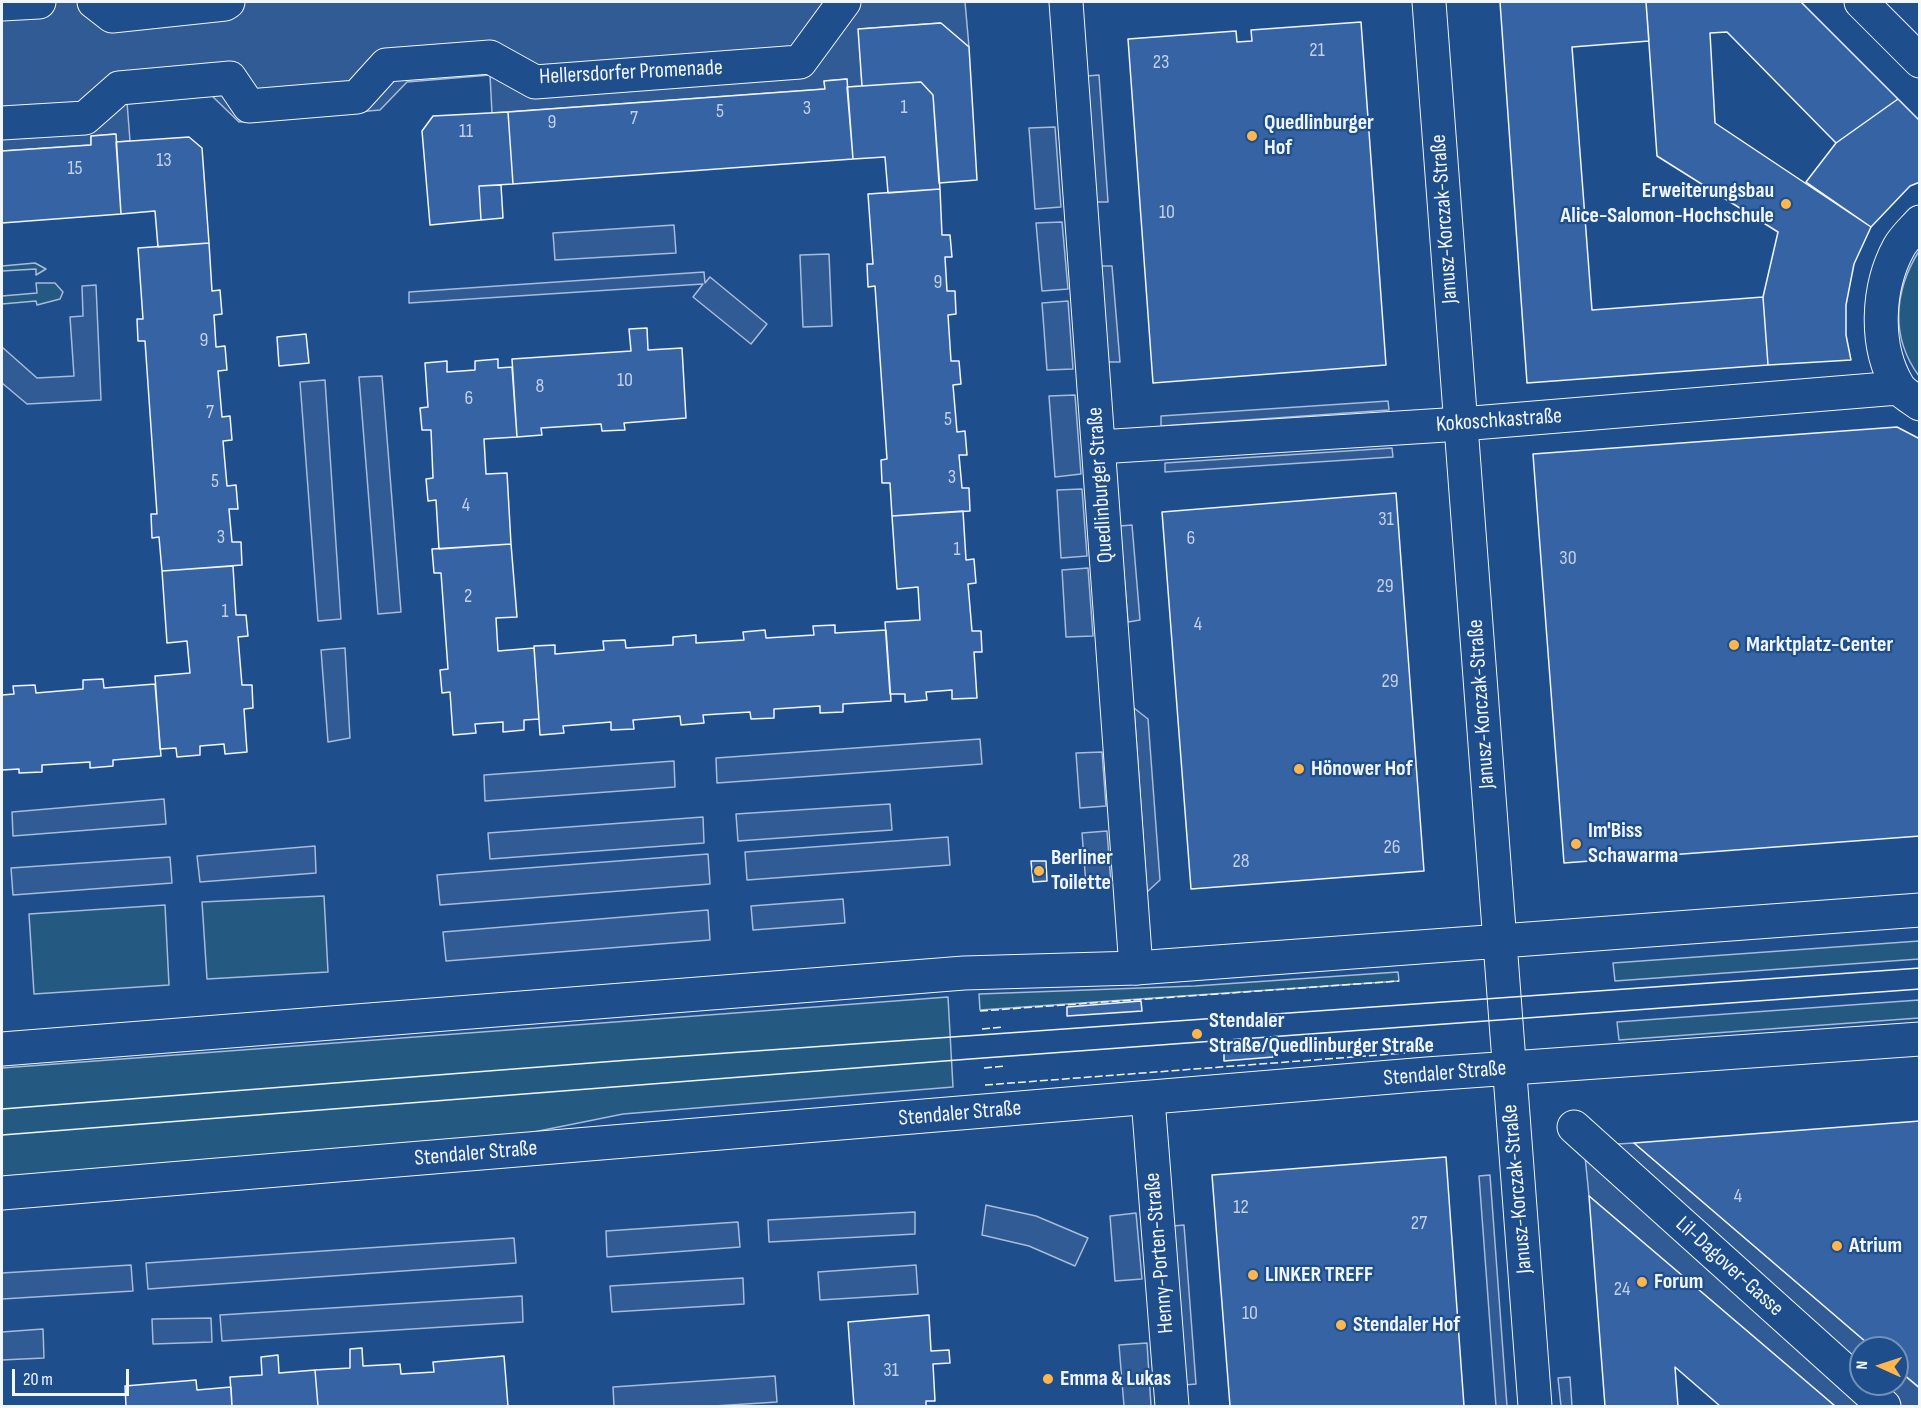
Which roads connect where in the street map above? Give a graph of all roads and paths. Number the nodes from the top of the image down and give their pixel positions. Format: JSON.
{"nodes":[{"id":1,"x":39,"y":2,"type":"edge"},
{"id":2,"x":94,"y":2,"type":"edge"},
{"id":3,"x":228,"y":2,"type":"edge"},
{"id":4,"x":844,"y":2,"type":"edge"},
{"id":5,"x":1066,"y":2,"type":"edge"},
{"id":6,"x":1429,"y":2,"type":"edge"},
{"id":7,"x":1861,"y":2,"type":"edge"},
{"id":8,"x":2,"y":4,"type":"edge"},
{"id":9,"x":1920,"y":61,"type":"edge"},
{"id":10,"x":2,"y":123,"type":"edge"},
{"id":11,"x":1920,"y":222,"type":"edge"},
{"id":12,"x":1909,"y":396,"type":"edge"},
{"id":13,"x":1461,"y":424,"type":"junction"},
{"id":14,"x":1098,"y":447,"type":"junction"},
{"id":15,"x":1920,"y":910,"type":"edge"},
{"id":16,"x":1499,"y":941,"type":"junction"},
{"id":17,"x":1136,"y":968,"type":"junction"},
{"id":18,"x":1920,"y":1039,"type":"edge"},
{"id":19,"x":2,"y":1048,"type":"edge"},
{"id":20,"x":1508,"y":1068,"type":"junction"},
{"id":21,"x":1148,"y":1100,"type":"junction"},
{"id":22,"x":1574,"y":1127,"type":"dead end"},
{"id":23,"x":2,"y":1192,"type":"edge"},
{"id":24,"x":1172,"y":1407,"type":"edge"},
{"id":25,"x":1535,"y":1407,"type":"edge"},
{"id":26,"x":1884,"y":1407,"type":"edge"}],
"edges":[{"from":1,"to":8,"type":"street"},
{"from":2,"to":3,"type":"street"},
{"from":4,"to":10,"type":"street","name":"Hellersdorfer Promenade"},
{"from":5,"to":14,"type":"street","name":"Quedlinburger Straße"},
{"from":6,"to":13,"type":"street","name":"Janusz-Korczak-Straße"},
{"from":7,"to":9,"type":"street"},
{"from":11,"to":12,"type":"street","name":"Kokoschkastraße"},
{"from":12,"to":13,"type":"street","name":"Kokoschkastraße"},
{"from":13,"to":14,"type":"street","name":"Kokoschkastraße"},
{"from":13,"to":16,"type":"street","name":"Janusz-Korczak-Straße"},
{"from":14,"to":17,"type":"street","name":"Quedlinburger Straße"},
{"from":15,"to":16,"type":"street"},
{"from":16,"to":17,"type":"street"},
{"from":16,"to":20,"type":"street","name":"Janusz-Korczak-Straße"},
{"from":17,"to":19,"type":"street"},
{"from":18,"to":20,"type":"street","name":"Stendaler Straße"},
{"from":20,"to":21,"type":"street","name":"Stendaler Straße"},
{"from":20,"to":25,"type":"street","name":"Janusz-Korczak-Straße"},
{"from":21,"to":23,"type":"street","name":"Stendaler Straße"},
{"from":21,"to":24,"type":"street","name":"Henny-Porten-Straße"},
{"from":22,"to":26,"type":"street","name":"Lil-Dagover-Gasse"}]}
